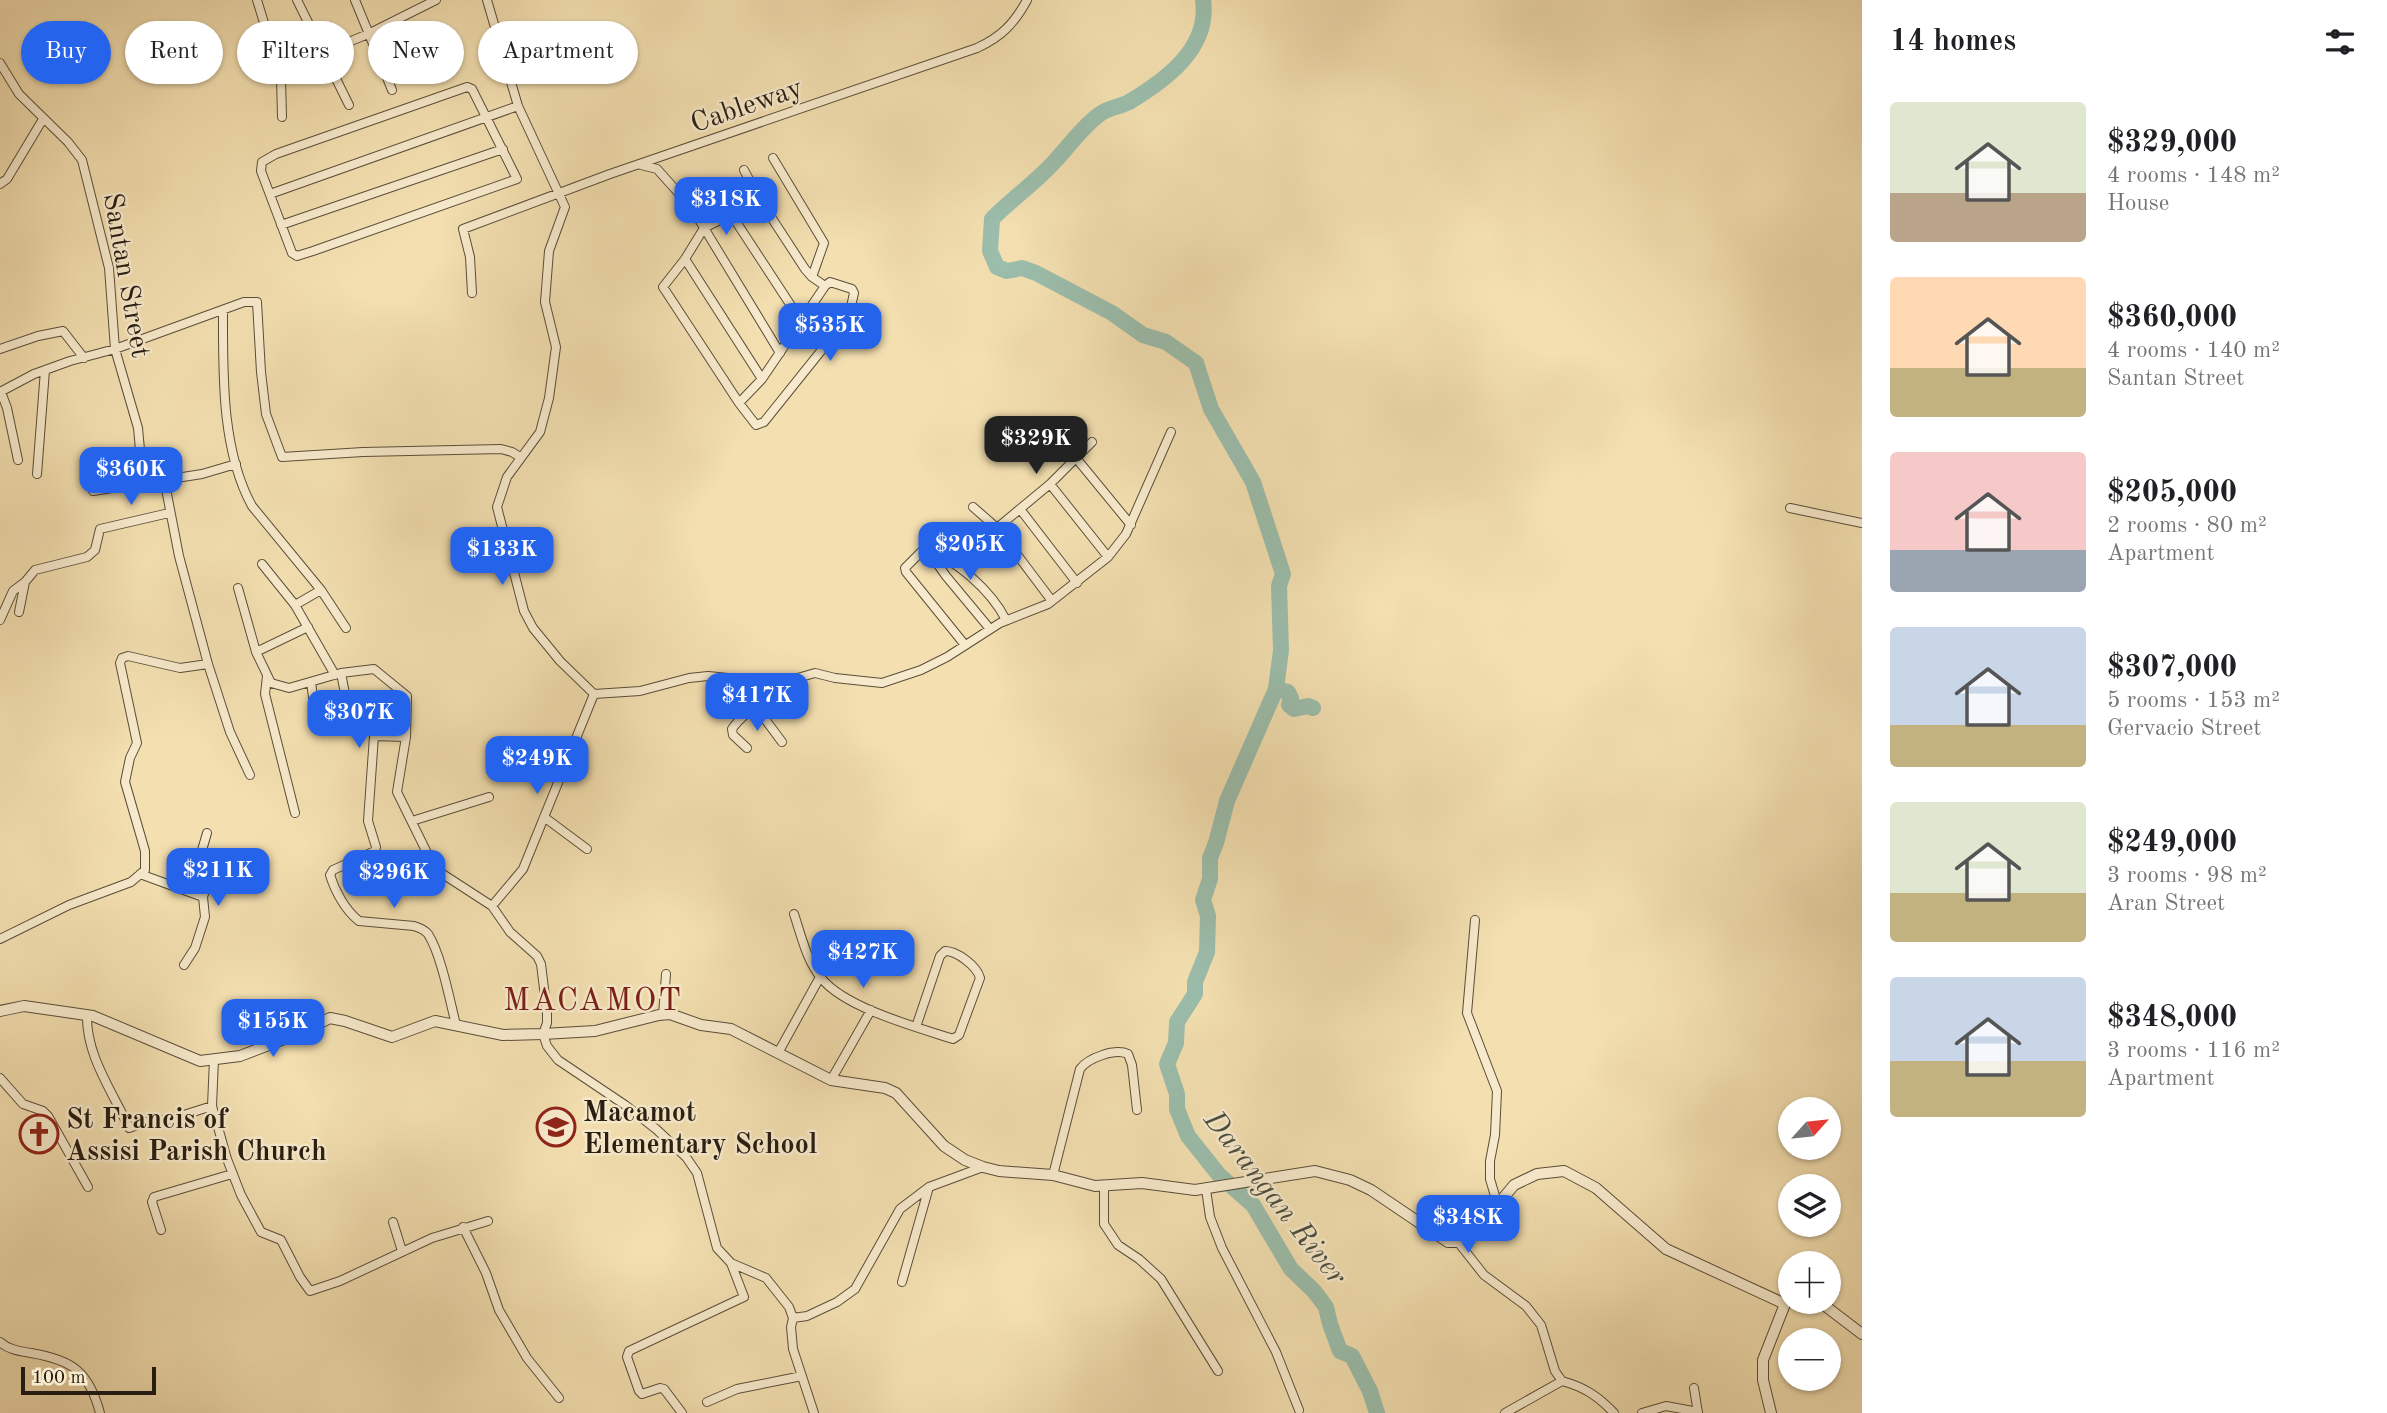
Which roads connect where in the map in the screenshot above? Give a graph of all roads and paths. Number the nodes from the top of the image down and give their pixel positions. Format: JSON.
{"nodes":[{"id":1,"x":257,"y":0,"type":"edge"},
{"id":2,"x":297,"y":0,"type":"edge"},
{"id":3,"x":355,"y":0,"type":"edge"},
{"id":4,"x":436,"y":0,"type":"edge"},
{"id":5,"x":487,"y":0,"type":"edge"},
{"id":6,"x":1027,"y":0,"type":"edge"},
{"id":7,"x":307,"y":21,"type":"edge"},
{"id":8,"x":394,"y":21,"type":"edge"},
{"id":9,"x":368,"y":34,"type":"joint"},
{"id":10,"x":354,"y":40,"type":"edge"},
{"id":11,"x":0,"y":63,"type":"edge"},
{"id":12,"x":338,"y":84,"type":"edge"},
{"id":13,"x":389,"y":84,"type":"edge"},
{"id":14,"x":392,"y":90,"type":"dead end"},
{"id":15,"x":349,"y":105,"type":"dead end"},
{"id":16,"x":518,"y":106,"type":"junction"},
{"id":17,"x":282,"y":117,"type":"dead end"},
{"id":18,"x":487,"y":117,"type":"junction"},
{"id":19,"x":43,"y":119,"type":"junction"},
{"id":20,"x":503,"y":149,"type":"junction"},
{"id":21,"x":773,"y":158,"type":"dead end"},
{"id":22,"x":639,"y":165,"type":"junction"},
{"id":23,"x":744,"y":170,"type":"dead end"},
{"id":24,"x":0,"y":184,"type":"edge"},
{"id":25,"x":561,"y":193,"type":"junction"},
{"id":26,"x":270,"y":194,"type":"junction"},
{"id":27,"x":760,"y":200,"type":"junction"},
{"id":28,"x":731,"y":214,"type":"junction"},
{"id":29,"x":281,"y":225,"type":"junction"},
{"id":30,"x":704,"y":228,"type":"junction"},
{"id":31,"x":685,"y":260,"type":"junction"},
{"id":32,"x":812,"y":277,"type":"junction"},
{"id":33,"x":825,"y":286,"type":"junction"},
{"id":34,"x":471,"y":293,"type":"dead end"},
{"id":35,"x":223,"y":310,"type":"junction"},
{"id":36,"x":801,"y":321,"type":"junction"},
{"id":37,"x":0,"y":349,"type":"edge"},
{"id":38,"x":115,"y":349,"type":"junction"},
{"id":39,"x":780,"y":353,"type":"junction"},
{"id":40,"x":83,"y":358,"type":"junction"},
{"id":41,"x":45,"y":370,"type":"junction"},
{"id":42,"x":762,"y":379,"type":"junction"},
{"id":43,"x":1,"y":392,"type":"edge"},
{"id":44,"x":739,"y":403,"type":"junction"},
{"id":45,"x":1171,"y":432,"type":"dead end"},
{"id":46,"x":1092,"y":442,"type":"dead end"},
{"id":47,"x":520,"y":457,"type":"junction"},
{"id":48,"x":1076,"y":458,"type":"junction"},
{"id":49,"x":18,"y":460,"type":"dead end"},
{"id":50,"x":161,"y":463,"type":"dead end"},
{"id":51,"x":236,"y":464,"type":"junction"},
{"id":52,"x":37,"y":474,"type":"dead end"},
{"id":53,"x":163,"y":480,"type":"junction"},
{"id":54,"x":143,"y":482,"type":"junction"},
{"id":55,"x":1050,"y":484,"type":"junction"},
{"id":56,"x":93,"y":491,"type":"dead end"},
{"id":57,"x":973,"y":507,"type":"dead end"},
{"id":58,"x":1790,"y":508,"type":"dead end"},
{"id":59,"x":1020,"y":509,"type":"junction"},
{"id":60,"x":169,"y":513,"type":"junction"},
{"id":61,"x":1862,"y":523,"type":"edge"},
{"id":62,"x":1131,"y":525,"type":"junction"},
{"id":63,"x":997,"y":528,"type":"junction"},
{"id":64,"x":928,"y":550,"type":"junction"},
{"id":65,"x":1108,"y":556,"type":"junction"},
{"id":66,"x":262,"y":564,"type":"dead end"},
{"id":67,"x":25,"y":582,"type":"junction"},
{"id":68,"x":1077,"y":583,"type":"junction"},
{"id":69,"x":238,"y":588,"type":"dead end"},
{"id":70,"x":321,"y":590,"type":"junction"},
{"id":71,"x":1052,"y":601,"type":"junction"},
{"id":72,"x":295,"y":605,"type":"junction"},
{"id":73,"x":19,"y":612,"type":"dead end"},
{"id":74,"x":0,"y":620,"type":"edge"},
{"id":75,"x":1006,"y":620,"type":"junction"},
{"id":76,"x":308,"y":627,"type":"junction"},
{"id":77,"x":346,"y":628,"type":"dead end"},
{"id":78,"x":990,"y":629,"type":"junction"},
{"id":79,"x":965,"y":645,"type":"junction"},
{"id":80,"x":256,"y":652,"type":"junction"},
{"id":81,"x":208,"y":664,"type":"junction"},
{"id":82,"x":338,"y":674,"type":"junction"},
{"id":83,"x":267,"y":676,"type":"junction"},
{"id":84,"x":311,"y":682,"type":"junction"},
{"id":85,"x":766,"y":687,"type":"junction"},
{"id":86,"x":594,"y":694,"type":"junction"},
{"id":87,"x":756,"y":707,"type":"junction"},
{"id":88,"x":317,"y":727,"type":"dead end"},
{"id":89,"x":352,"y":730,"type":"dead end"},
{"id":90,"x":406,"y":737,"type":"junction"},
{"id":91,"x":782,"y":741,"type":"dead end"},
{"id":92,"x":747,"y":748,"type":"dead end"},
{"id":93,"x":250,"y":775,"type":"dead end"},
{"id":94,"x":489,"y":797,"type":"dead end"},
{"id":95,"x":295,"y":813,"type":"dead end"},
{"id":96,"x":544,"y":817,"type":"junction"},
{"id":97,"x":412,"y":821,"type":"junction"},
{"id":98,"x":207,"y":833,"type":"dead end"},
{"id":99,"x":587,"y":849,"type":"dead end"},
{"id":100,"x":140,"y":874,"type":"junction"},
{"id":101,"x":203,"y":897,"type":"junction"},
{"id":102,"x":492,"y":906,"type":"junction"},
{"id":103,"x":794,"y":914,"type":"dead end"},
{"id":104,"x":1475,"y":920,"type":"dead end"},
{"id":105,"x":0,"y":939,"type":"edge"},
{"id":106,"x":184,"y":965,"type":"dead end"},
{"id":107,"x":666,"y":974,"type":"dead end"},
{"id":108,"x":820,"y":977,"type":"junction"},
{"id":109,"x":871,"y":1010,"type":"junction"},
{"id":110,"x":0,"y":1011,"type":"edge"},
{"id":111,"x":663,"y":1014,"type":"junction"},
{"id":112,"x":87,"y":1015,"type":"junction"},
{"id":113,"x":456,"y":1025,"type":"junction"},
{"id":114,"x":916,"y":1027,"type":"junction"},
{"id":115,"x":543,"y":1034,"type":"junction"},
{"id":116,"x":778,"y":1053,"type":"junction"},
{"id":117,"x":214,"y":1059,"type":"junction"},
{"id":118,"x":0,"y":1078,"type":"edge"},
{"id":119,"x":831,"y":1080,"type":"junction"},
{"id":120,"x":212,"y":1106,"type":"junction"},
{"id":121,"x":1138,"y":1110,"type":"dead end"},
{"id":122,"x":983,"y":1167,"type":"junction"},
{"id":123,"x":232,"y":1174,"type":"junction"},
{"id":124,"x":1053,"y":1175,"type":"junction"},
{"id":125,"x":1104,"y":1185,"type":"junction"},
{"id":126,"x":88,"y":1187,"type":"dead end"},
{"id":127,"x":929,"y":1187,"type":"junction"},
{"id":128,"x":1210,"y":1188,"type":"junction"},
{"id":129,"x":1498,"y":1206,"type":"junction"},
{"id":130,"x":488,"y":1221,"type":"dead end"},
{"id":131,"x":393,"y":1222,"type":"dead end"},
{"id":132,"x":463,"y":1227,"type":"junction"},
{"id":133,"x":160,"y":1230,"type":"dead end"},
{"id":134,"x":1458,"y":1242,"type":"junction"},
{"id":135,"x":402,"y":1251,"type":"junction"},
{"id":136,"x":731,"y":1263,"type":"junction"},
{"id":137,"x":902,"y":1282,"type":"dead end"},
{"id":138,"x":1778,"y":1299,"type":"edge"},
{"id":139,"x":1783,"y":1314,"type":"edge"},
{"id":140,"x":1836,"y":1314,"type":"edge"},
{"id":141,"x":793,"y":1318,"type":"junction"},
{"id":142,"x":1862,"y":1334,"type":"edge"},
{"id":143,"x":0,"y":1342,"type":"edge"},
{"id":144,"x":1218,"y":1371,"type":"dead end"},
{"id":145,"x":802,"y":1376,"type":"junction"},
{"id":146,"x":1562,"y":1381,"type":"junction"},
{"id":147,"x":1693,"y":1388,"type":"dead end"},
{"id":148,"x":559,"y":1398,"type":"dead end"},
{"id":149,"x":707,"y":1402,"type":"dead end"},
{"id":150,"x":1299,"y":1410,"type":"dead end"},
{"id":151,"x":1698,"y":1412,"type":"edge"},
{"id":152,"x":100,"y":1413,"type":"edge"},
{"id":153,"x":682,"y":1413,"type":"edge"},
{"id":154,"x":814,"y":1413,"type":"edge"},
{"id":155,"x":1505,"y":1413,"type":"edge"},
{"id":156,"x":1614,"y":1413,"type":"edge"},
{"id":157,"x":1642,"y":1413,"type":"edge"},
{"id":158,"x":1771,"y":1413,"type":"edge"}],
"edges":[{"from":1,"to":17,"type":"street"},
{"from":2,"to":7,"type":"street"},
{"from":3,"to":9,"type":"street"},
{"from":4,"to":8,"type":"street"},
{"from":5,"to":16,"type":"street"},
{"from":6,"to":22,"type":"street","name":"Cableway"},
{"from":9,"to":10,"type":"street"},
{"from":11,"to":19,"type":"street","name":"Santan Street"},
{"from":12,"to":15,"type":"street"},
{"from":13,"to":14,"type":"street"},
{"from":16,"to":18,"type":"street"},
{"from":16,"to":25,"type":"street"},
{"from":18,"to":20,"type":"street"},
{"from":18,"to":26,"type":"street"},
{"from":18,"to":26,"type":"street"},
{"from":19,"to":24,"type":"street"},
{"from":19,"to":38,"type":"street","name":"Santan Street"},
{"from":20,"to":29,"type":"street"},
{"from":20,"to":29,"type":"street"},
{"from":21,"to":32,"type":"street"},
{"from":22,"to":25,"type":"street","name":"Cableway"},
{"from":22,"to":30,"type":"street"},
{"from":23,"to":27,"type":"street"},
{"from":25,"to":34,"type":"street","name":"Cableway"},
{"from":25,"to":47,"type":"street"},
{"from":26,"to":29,"type":"street"},
{"from":27,"to":28,"type":"street"},
{"from":27,"to":32,"type":"street"},
{"from":28,"to":30,"type":"street"},
{"from":28,"to":36,"type":"street"},
{"from":30,"to":31,"type":"street"},
{"from":30,"to":39,"type":"street"},
{"from":31,"to":42,"type":"street"},
{"from":31,"to":44,"type":"street"},
{"from":32,"to":33,"type":"street"},
{"from":33,"to":36,"type":"street"},
{"from":33,"to":44,"type":"street"},
{"from":35,"to":38,"type":"street"},
{"from":35,"to":47,"type":"street"},
{"from":35,"to":51,"type":"street"},
{"from":36,"to":39,"type":"street"},
{"from":37,"to":40,"type":"street"},
{"from":38,"to":40,"type":"street"},
{"from":38,"to":54,"type":"street","name":"Santan Street"},
{"from":39,"to":42,"type":"street"},
{"from":40,"to":41,"type":"street"},
{"from":41,"to":43,"type":"street"},
{"from":41,"to":52,"type":"street"},
{"from":42,"to":44,"type":"street"},
{"from":43,"to":49,"type":"street"},
{"from":45,"to":62,"type":"street"},
{"from":46,"to":48,"type":"street"},
{"from":47,"to":86,"type":"street"},
{"from":48,"to":55,"type":"street"},
{"from":48,"to":62,"type":"street"},
{"from":50,"to":53,"type":"street"},
{"from":51,"to":53,"type":"street"},
{"from":51,"to":70,"type":"street"},
{"from":53,"to":54,"type":"street"},
{"from":53,"to":60,"type":"street"},
{"from":54,"to":56,"type":"street"},
{"from":55,"to":59,"type":"street"},
{"from":55,"to":65,"type":"street"},
{"from":57,"to":63,"type":"street"},
{"from":58,"to":61,"type":"street"},
{"from":59,"to":63,"type":"street"},
{"from":59,"to":68,"type":"street"},
{"from":60,"to":67,"type":"street"},
{"from":60,"to":81,"type":"street"},
{"from":62,"to":65,"type":"street"},
{"from":63,"to":71,"type":"street"},
{"from":64,"to":75,"type":"street"},
{"from":64,"to":78,"type":"street"},
{"from":64,"to":79,"type":"street"},
{"from":65,"to":68,"type":"street"},
{"from":66,"to":72,"type":"street"},
{"from":67,"to":73,"type":"street"},
{"from":67,"to":74,"type":"street"},
{"from":68,"to":71,"type":"street"},
{"from":69,"to":80,"type":"street"},
{"from":70,"to":72,"type":"street"},
{"from":70,"to":77,"type":"street"},
{"from":71,"to":75,"type":"street"},
{"from":72,"to":76,"type":"street"},
{"from":75,"to":78,"type":"street"},
{"from":76,"to":80,"type":"street"},
{"from":76,"to":82,"type":"street"},
{"from":78,"to":79,"type":"street"},
{"from":79,"to":85,"type":"street"},
{"from":80,"to":83,"type":"street"},
{"from":81,"to":93,"type":"street"},
{"from":81,"to":100,"type":"street"},
{"from":82,"to":84,"type":"street"},
{"from":82,"to":89,"type":"street"},
{"from":82,"to":90,"type":"street"},
{"from":83,"to":84,"type":"street"},
{"from":83,"to":95,"type":"street"},
{"from":84,"to":88,"type":"street"},
{"from":85,"to":86,"type":"street"},
{"from":85,"to":87,"type":"street"},
{"from":86,"to":96,"type":"street"},
{"from":87,"to":91,"type":"street"},
{"from":87,"to":92,"type":"street"},
{"from":90,"to":97,"type":"street"},
{"from":90,"to":113,"type":"street"},
{"from":94,"to":97,"type":"street"},
{"from":96,"to":99,"type":"street"},
{"from":96,"to":102,"type":"street"},
{"from":97,"to":102,"type":"street"},
{"from":98,"to":101,"type":"street"},
{"from":100,"to":101,"type":"street"},
{"from":100,"to":105,"type":"street"},
{"from":101,"to":106,"type":"street"},
{"from":102,"to":115,"type":"street"},
{"from":103,"to":108,"type":"street"},
{"from":104,"to":129,"type":"street"},
{"from":107,"to":111,"type":"street"},
{"from":108,"to":109,"type":"street"},
{"from":108,"to":116,"type":"street"},
{"from":109,"to":114,"type":"street"},
{"from":109,"to":119,"type":"street"},
{"from":110,"to":112,"type":"street"},
{"from":111,"to":115,"type":"street"},
{"from":111,"to":116,"type":"street"},
{"from":112,"to":117,"type":"street"},
{"from":112,"to":120,"type":"street"},
{"from":113,"to":115,"type":"street"},
{"from":113,"to":117,"type":"street"},
{"from":114,"to":114,"type":"street"},
{"from":115,"to":136,"type":"street"},
{"from":116,"to":119,"type":"street"},
{"from":117,"to":120,"type":"street"},
{"from":118,"to":126,"type":"street"},
{"from":119,"to":122,"type":"street"},
{"from":120,"to":123,"type":"street"},
{"from":121,"to":124,"type":"street"},
{"from":122,"to":124,"type":"street"},
{"from":122,"to":127,"type":"street"},
{"from":123,"to":133,"type":"street"},
{"from":123,"to":135,"type":"street"},
{"from":124,"to":125,"type":"street"},
{"from":125,"to":128,"type":"street"},
{"from":125,"to":144,"type":"street"},
{"from":127,"to":137,"type":"street"},
{"from":127,"to":141,"type":"street"},
{"from":128,"to":134,"type":"street"},
{"from":128,"to":150,"type":"street"},
{"from":129,"to":134,"type":"street"},
{"from":129,"to":138,"type":"street"},
{"from":130,"to":132,"type":"street"},
{"from":131,"to":135,"type":"street"},
{"from":132,"to":135,"type":"street"},
{"from":132,"to":148,"type":"street"},
{"from":134,"to":146,"type":"street"},
{"from":136,"to":141,"type":"street"},
{"from":136,"to":153,"type":"street"},
{"from":139,"to":158,"type":"street"},
{"from":140,"to":142,"type":"street"},
{"from":141,"to":145,"type":"street"},
{"from":143,"to":152,"type":"street"},
{"from":145,"to":149,"type":"street"},
{"from":145,"to":154,"type":"street"},
{"from":146,"to":155,"type":"street"},
{"from":146,"to":156,"type":"street"},
{"from":147,"to":151,"type":"street"},
{"from":151,"to":157,"type":"street"}]}
